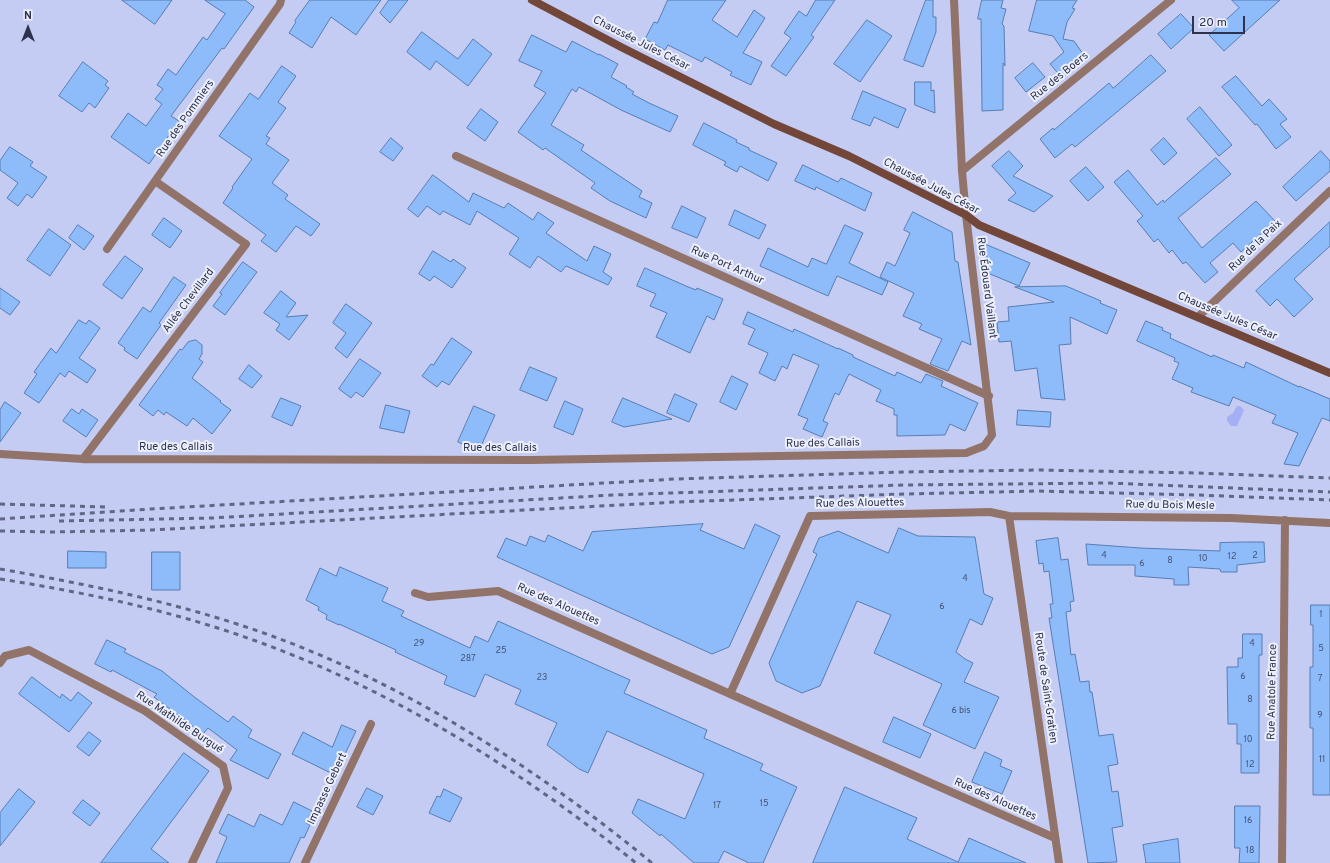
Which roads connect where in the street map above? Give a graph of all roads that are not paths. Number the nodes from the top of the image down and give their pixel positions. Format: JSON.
{"nodes":[{"id":1,"x":281,"y":0,"type":"edge"},
{"id":2,"x":532,"y":0,"type":"edge"},
{"id":3,"x":954,"y":0,"type":"edge"},
{"id":4,"x":1171,"y":0,"type":"edge"},
{"id":5,"x":456,"y":156,"type":"dead end"},
{"id":6,"x":962,"y":171,"type":"junction"},
{"id":7,"x":155,"y":181,"type":"junction"},
{"id":8,"x":1330,"y":191,"type":"edge"},
{"id":9,"x":966,"y":215,"type":"junction"},
{"id":10,"x":107,"y":250,"type":"dead end"},
{"id":11,"x":1198,"y":317,"type":"junction"},
{"id":12,"x":1330,"y":373,"type":"edge"},
{"id":13,"x":988,"y":396,"type":"junction"},
{"id":14,"x":992,"y":435,"type":"joint"},
{"id":15,"x":0,"y":454,"type":"edge"},
{"id":16,"x":83,"y":459,"type":"junction"},
{"id":17,"x":1009,"y":516,"type":"junction"},
{"id":18,"x":1285,"y":520,"type":"junction"},
{"id":19,"x":1330,"y":523,"type":"edge"},
{"id":20,"x":415,"y":593,"type":"dead end"},
{"id":21,"x":2,"y":660,"type":"edge"},
{"id":22,"x":730,"y":694,"type":"junction"},
{"id":23,"x":371,"y":724,"type":"dead end"},
{"id":24,"x":1055,"y":838,"type":"junction"},
{"id":25,"x":192,"y":863,"type":"edge"},
{"id":26,"x":305,"y":863,"type":"edge"},
{"id":27,"x":1059,"y":863,"type":"edge"},
{"id":28,"x":1282,"y":863,"type":"edge"}],
"edges":[{"from":1,"to":7,"type":"street","name":"Rue des Pommiers"},
{"from":2,"to":9,"type":"street","name":"Chaussée Jules César"},
{"from":3,"to":6,"type":"street","name":"Rue Édouard Vaillant"},
{"from":4,"to":6,"type":"street","name":"Rue des Boers"},
{"from":5,"to":13,"type":"street","name":"Rue Port Arthur"},
{"from":6,"to":9,"type":"street","name":"Rue Édouard Vaillant"},
{"from":7,"to":10,"type":"street","name":"Rue des Pommiers"},
{"from":7,"to":16,"type":"street","name":"Allée Chevillard"},
{"from":8,"to":11,"type":"street","name":"Rue de la Paix"},
{"from":9,"to":11,"type":"street","name":"Chaussée Jules César"},
{"from":9,"to":13,"type":"street","name":"Rue Édouard Vaillant"},
{"from":11,"to":12,"type":"street","name":"Chaussée Jules César"},
{"from":13,"to":14,"type":"street","name":"Rue Édouard Vaillant"},
{"from":14,"to":16,"type":"street","name":"Rue des Callais"},
{"from":15,"to":16,"type":"street","name":"Rue des Callais"},
{"from":17,"to":18,"type":"street","name":"Rue du Bois Mesle"},
{"from":17,"to":22,"type":"street","name":"Rue des Alouettes"},
{"from":17,"to":24,"type":"street","name":"Route de Saint-Gratien"},
{"from":18,"to":19,"type":"street","name":"Rue du Bois Mesle"},
{"from":18,"to":28,"type":"street","name":"Rue Anatole France"},
{"from":20,"to":22,"type":"street","name":"Rue des Alouettes"},
{"from":21,"to":25,"type":"street","name":"Rue Mathilde Burgué"},
{"from":22,"to":24,"type":"street","name":"Rue des Alouettes"},
{"from":23,"to":26,"type":"street","name":"Impasse Gebert"},
{"from":24,"to":27,"type":"street","name":"Route de Saint-Gratien"}]}
